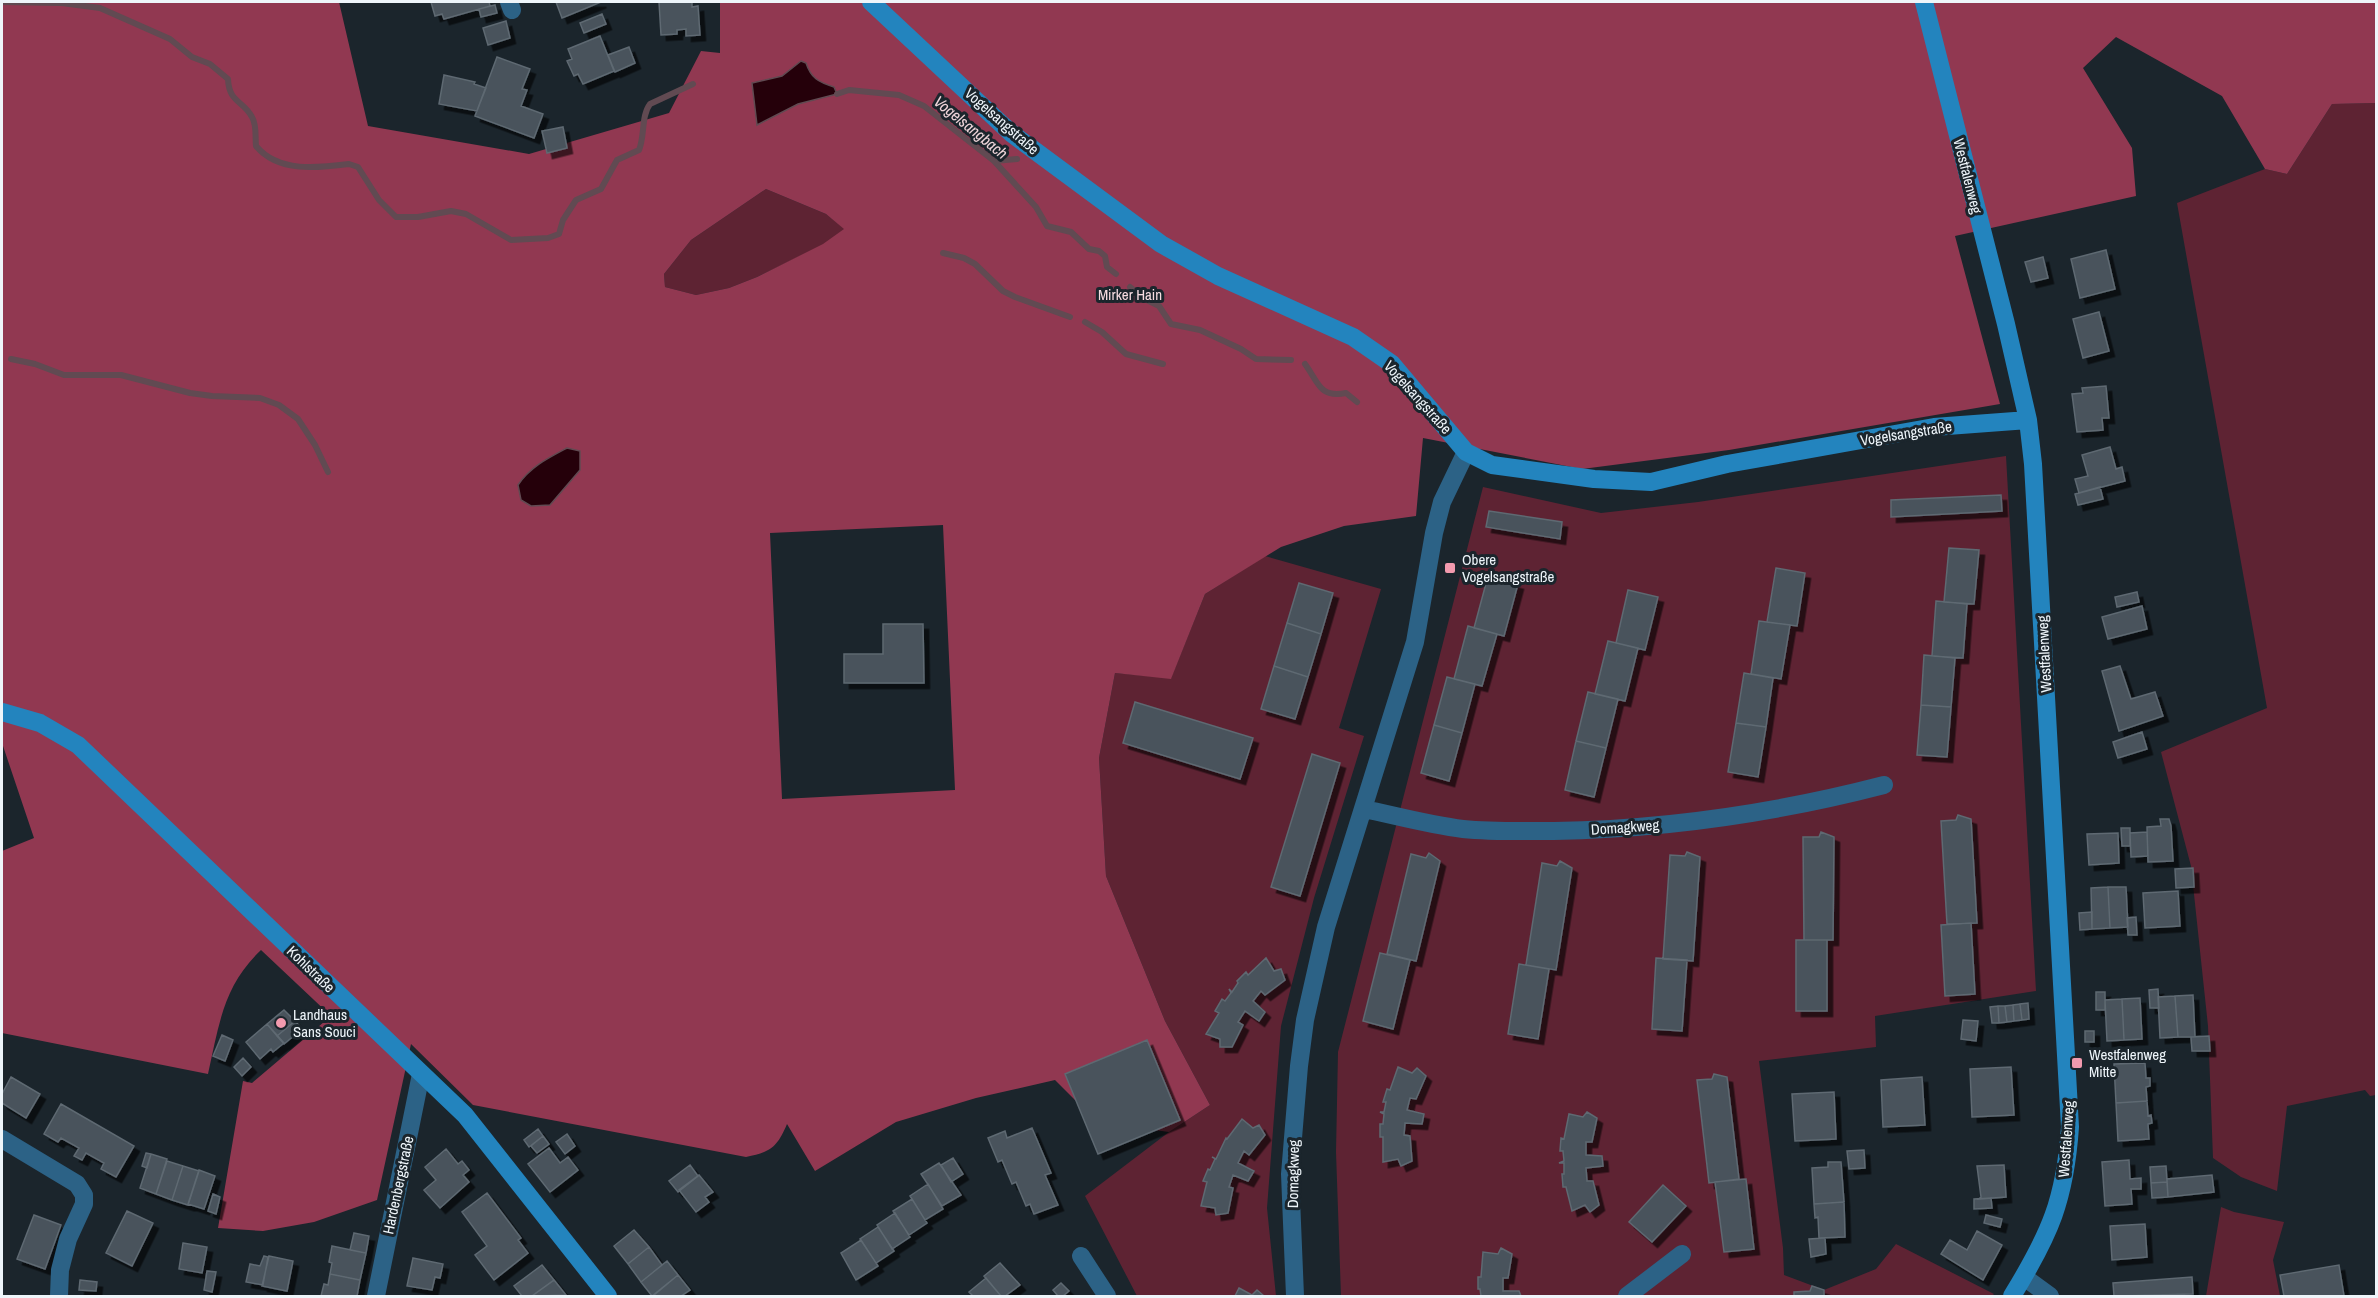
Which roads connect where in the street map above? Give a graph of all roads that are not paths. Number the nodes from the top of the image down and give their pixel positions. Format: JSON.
{"nodes":[{"id":1,"x":871,"y":2,"type":"edge"},
{"id":2,"x":1924,"y":2,"type":"edge"},
{"id":3,"x":2028,"y":420,"type":"junction"},
{"id":4,"x":1466,"y":452,"type":"junction"},
{"id":5,"x":2,"y":712,"type":"edge"},
{"id":6,"x":1884,"y":785,"type":"dead end"},
{"id":7,"x":1364,"y":809,"type":"junction"},
{"id":8,"x":421,"y":1074,"type":"junction"},
{"id":9,"x":2,"y":1139,"type":"edge"},
{"id":10,"x":1682,"y":1254,"type":"dead end"},
{"id":11,"x":1081,"y":1256,"type":"dead end"},
{"id":12,"x":2024,"y":1277,"type":"junction"},
{"id":13,"x":58,"y":1296,"type":"edge"},
{"id":14,"x":376,"y":1296,"type":"edge"},
{"id":15,"x":608,"y":1296,"type":"edge"},
{"id":16,"x":1107,"y":1296,"type":"edge"},
{"id":17,"x":1295,"y":1296,"type":"edge"},
{"id":18,"x":1628,"y":1296,"type":"edge"},
{"id":19,"x":2012,"y":1296,"type":"edge"},
{"id":20,"x":2050,"y":1296,"type":"edge"}],
"edges":[{"from":1,"to":4,"type":"street","name":"Vogelsangstraße"},
{"from":2,"to":3,"type":"street","name":"Westfalenweg"},
{"from":3,"to":4,"type":"street","name":"Vogelsangstraße"},
{"from":3,"to":12,"type":"street","name":"Westfalenweg"},
{"from":4,"to":7,"type":"street","name":"Domagkweg"},
{"from":5,"to":8,"type":"street","name":"Kohlstraße"},
{"from":6,"to":7,"type":"street","name":"Domagkweg"},
{"from":7,"to":17,"type":"street","name":"Domagkweg"},
{"from":8,"to":14,"type":"street","name":"Hardenbergstraße"},
{"from":8,"to":15,"type":"street","name":"Kohlstraße"},
{"from":9,"to":13,"type":"street"},
{"from":10,"to":18,"type":"street"},
{"from":11,"to":16,"type":"street"},
{"from":12,"to":19,"type":"street","name":"Westfalenweg"},
{"from":12,"to":20,"type":"street"}]}
